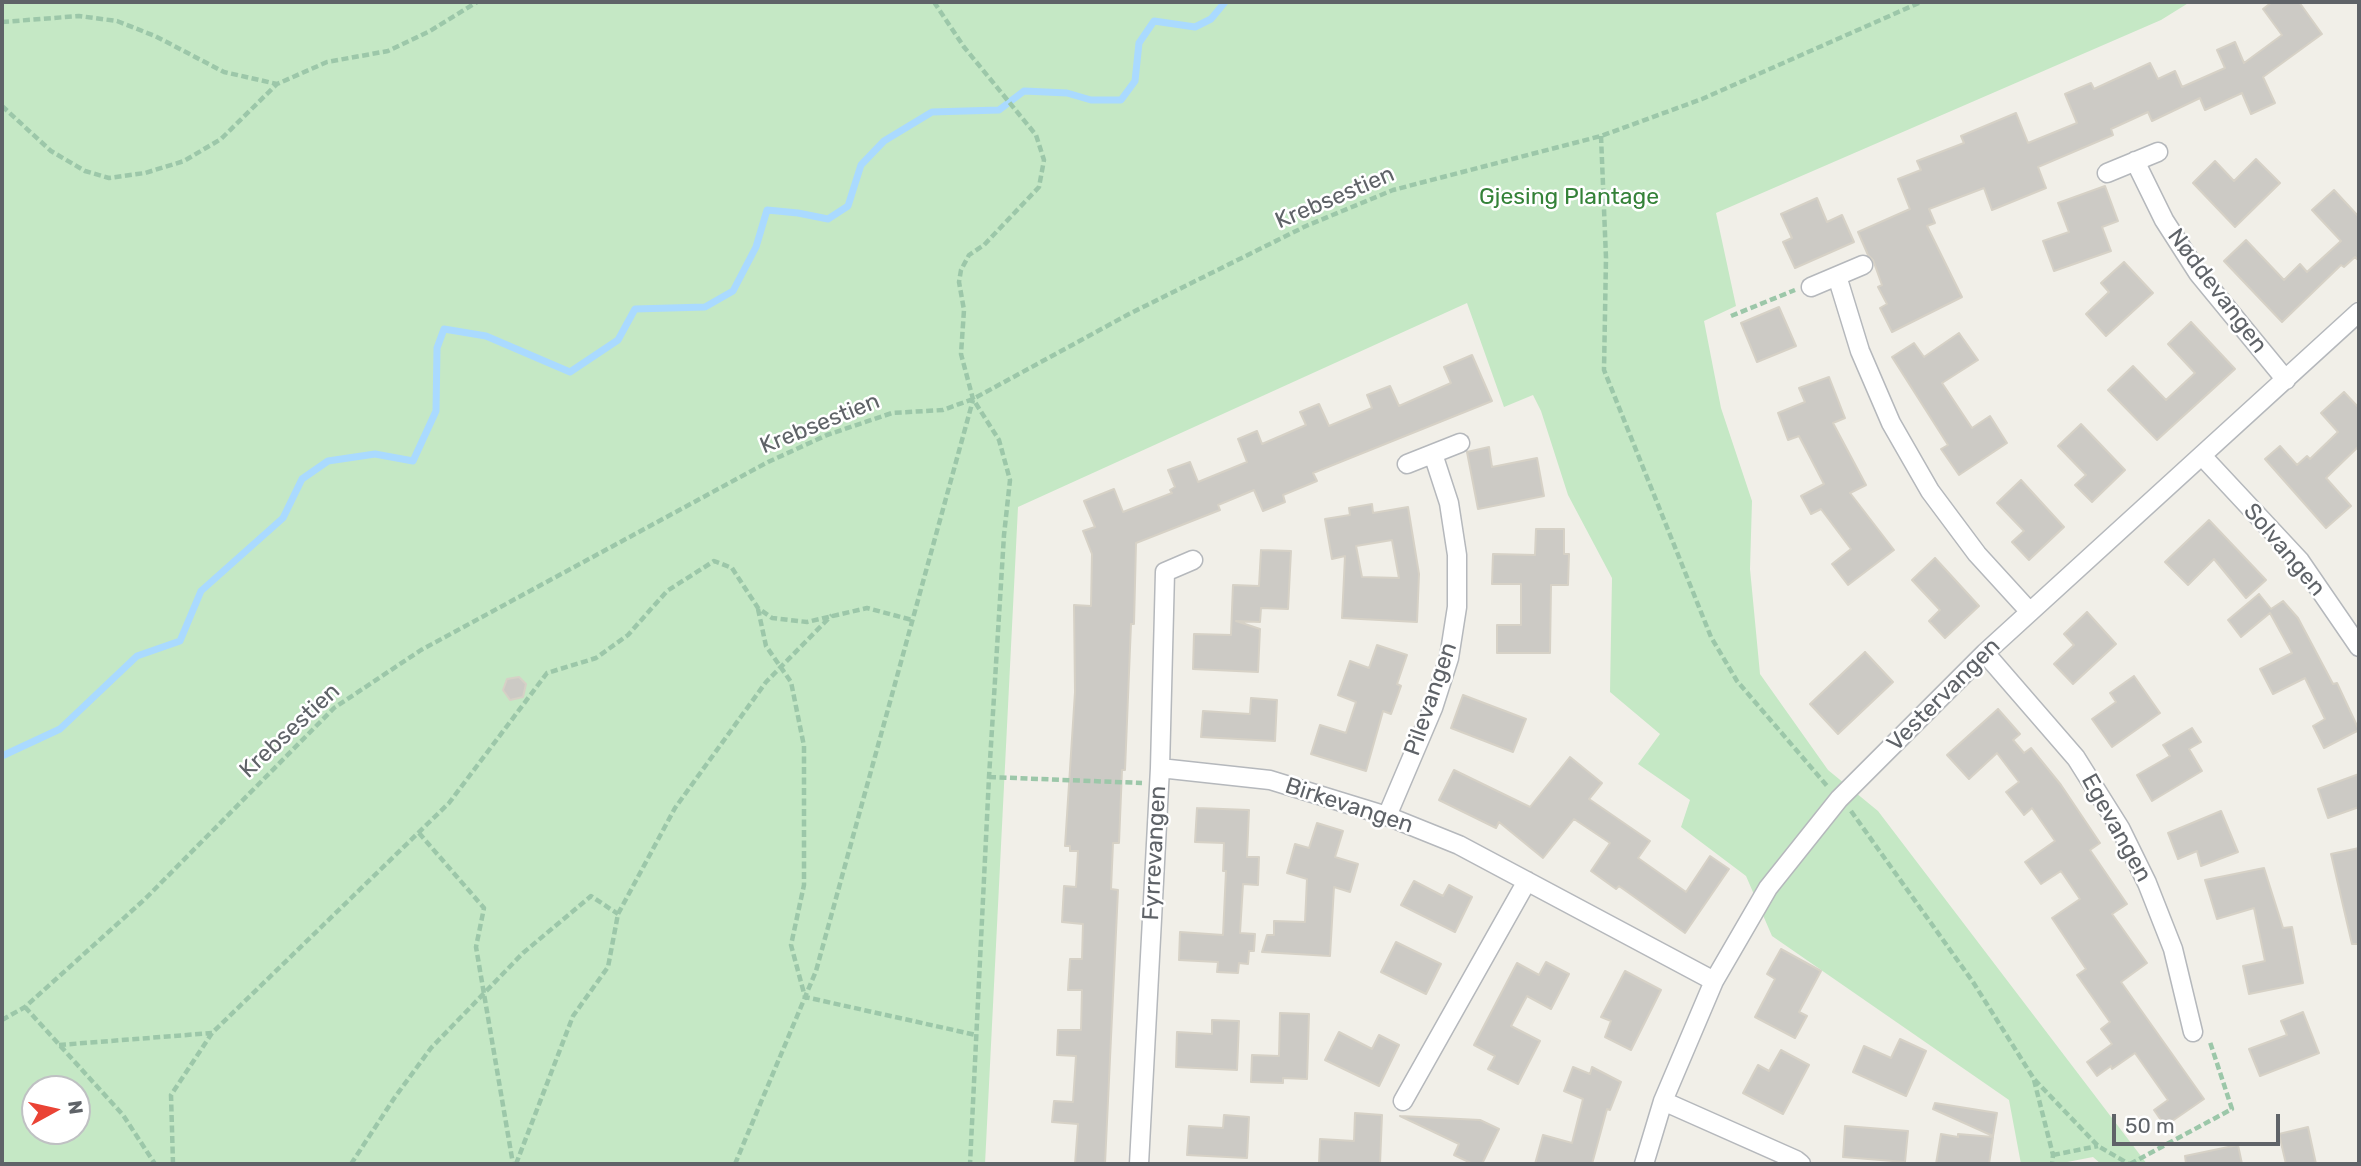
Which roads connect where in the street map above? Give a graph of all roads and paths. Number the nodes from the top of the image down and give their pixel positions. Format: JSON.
{"nodes":[{"id":1,"x":477,"y":2,"type":"edge"},
{"id":2,"x":934,"y":2,"type":"edge"},
{"id":3,"x":1922,"y":2,"type":"edge"},
{"id":4,"x":2,"y":22,"type":"edge"},
{"id":5,"x":277,"y":83,"type":"junction"},
{"id":6,"x":2,"y":106,"type":"edge"},
{"id":7,"x":1601,"y":136,"type":"junction"},
{"id":8,"x":2158,"y":152,"type":"dead end"},
{"id":9,"x":2135,"y":161,"type":"junction"},
{"id":10,"x":2107,"y":173,"type":"dead end"},
{"id":11,"x":1863,"y":265,"type":"dead end"},
{"id":12,"x":1837,"y":276,"type":"junction"},
{"id":13,"x":1811,"y":287,"type":"joint"},
{"id":14,"x":2359,"y":312,"type":"edge"},
{"id":15,"x":1731,"y":316,"type":"dead end"},
{"id":16,"x":2286,"y":380,"type":"junction"},
{"id":17,"x":973,"y":399,"type":"junction"},
{"id":18,"x":1460,"y":443,"type":"dead end"},
{"id":19,"x":1433,"y":454,"type":"junction"},
{"id":20,"x":2203,"y":457,"type":"junction"},
{"id":21,"x":1408,"y":464,"type":"dead end"},
{"id":22,"x":1193,"y":560,"type":"dead end"},
{"id":23,"x":758,"y":608,"type":"junction"},
{"id":24,"x":2030,"y":612,"type":"junction"},
{"id":25,"x":832,"y":614,"type":"junction"},
{"id":26,"x":912,"y":621,"type":"junction"},
{"id":27,"x":2359,"y":647,"type":"edge"},
{"id":28,"x":1985,"y":653,"type":"junction"},
{"id":29,"x":781,"y":667,"type":"junction"},
{"id":30,"x":1160,"y":768,"type":"junction"},
{"id":31,"x":989,"y":777,"type":"junction"},
{"id":32,"x":1839,"y":799,"type":"junction"},
{"id":33,"x":1387,"y":816,"type":"junction"},
{"id":34,"x":419,"y":833,"type":"junction"},
{"id":35,"x":1527,"y":881,"type":"junction"},
{"id":36,"x":618,"y":914,"type":"junction"},
{"id":37,"x":1714,"y":981,"type":"junction"},
{"id":38,"x":484,"y":994,"type":"junction"},
{"id":39,"x":805,"y":997,"type":"junction"},
{"id":40,"x":25,"y":1007,"type":"junction"},
{"id":41,"x":2,"y":1020,"type":"edge"},
{"id":42,"x":212,"y":1032,"type":"junction"},
{"id":43,"x":2193,"y":1032,"type":"joint"},
{"id":44,"x":976,"y":1035,"type":"junction"},
{"id":45,"x":58,"y":1045,"type":"junction"},
{"id":46,"x":2034,"y":1079,"type":"junction"},
{"id":47,"x":1403,"y":1101,"type":"dead end"},
{"id":48,"x":1663,"y":1101,"type":"junction"},
{"id":49,"x":2098,"y":1146,"type":"junction"},
{"id":50,"x":2053,"y":1155,"type":"junction"},
{"id":51,"x":155,"y":1164,"type":"edge"},
{"id":52,"x":173,"y":1164,"type":"edge"},
{"id":53,"x":351,"y":1164,"type":"edge"},
{"id":54,"x":514,"y":1164,"type":"edge"},
{"id":55,"x":735,"y":1164,"type":"edge"},
{"id":56,"x":970,"y":1164,"type":"edge"},
{"id":57,"x":1139,"y":1164,"type":"edge"},
{"id":58,"x":1644,"y":1164,"type":"edge"},
{"id":59,"x":1801,"y":1164,"type":"edge"},
{"id":60,"x":2052,"y":1164,"type":"edge"},
{"id":61,"x":2130,"y":1164,"type":"edge"}],
"edges":[{"from":1,"to":5,"type":"path"},
{"from":2,"to":17,"type":"path"},
{"from":3,"to":7,"type":"path","name":"Krebsestien"},
{"from":4,"to":5,"type":"path"},
{"from":5,"to":6,"type":"path"},
{"from":7,"to":17,"type":"path","name":"Krebsestien"},
{"from":7,"to":32,"type":"path"},
{"from":8,"to":9,"type":"street"},
{"from":9,"to":10,"type":"street"},
{"from":9,"to":16,"type":"street","name":"Nøddevangen"},
{"from":11,"to":12,"type":"street"},
{"from":12,"to":13,"type":"street"},
{"from":12,"to":24,"type":"street"},
{"from":13,"to":15,"type":"path"},
{"from":14,"to":16,"type":"street","name":"Vestervangen"},
{"from":16,"to":20,"type":"street","name":"Vestervangen"},
{"from":17,"to":26,"type":"path"},
{"from":17,"to":31,"type":"path"},
{"from":17,"to":40,"type":"path","name":"Krebsestien"},
{"from":18,"to":19,"type":"street"},
{"from":19,"to":21,"type":"street"},
{"from":19,"to":33,"type":"street","name":"Pilevangen"},
{"from":20,"to":24,"type":"street","name":"Vestervangen"},
{"from":20,"to":27,"type":"street","name":"Solvangen"},
{"from":22,"to":30,"type":"street","name":"Fyrrevangen"},
{"from":23,"to":25,"type":"path"},
{"from":23,"to":29,"type":"path"},
{"from":23,"to":34,"type":"path"},
{"from":24,"to":28,"type":"street","name":"Vestervangen"},
{"from":25,"to":26,"type":"path"},
{"from":25,"to":29,"type":"path"},
{"from":26,"to":39,"type":"path"},
{"from":28,"to":32,"type":"street","name":"Vestervangen"},
{"from":28,"to":43,"type":"street","name":"Egevangen"},
{"from":29,"to":36,"type":"path"},
{"from":29,"to":39,"type":"path"},
{"from":30,"to":31,"type":"path"},
{"from":30,"to":33,"type":"street","name":"Birkevangen"},
{"from":30,"to":57,"type":"street","name":"Fyrrevangen"},
{"from":31,"to":44,"type":"path"},
{"from":32,"to":37,"type":"street","name":"Vestervangen"},
{"from":32,"to":46,"type":"path"},
{"from":33,"to":35,"type":"street","name":"Birkevangen"},
{"from":34,"to":38,"type":"path"},
{"from":34,"to":42,"type":"path"},
{"from":35,"to":37,"type":"street","name":"Birkevangen"},
{"from":35,"to":47,"type":"street"},
{"from":36,"to":38,"type":"path"},
{"from":36,"to":54,"type":"path"},
{"from":37,"to":48,"type":"street","name":"Vestervangen"},
{"from":38,"to":53,"type":"path"},
{"from":38,"to":54,"type":"path"},
{"from":39,"to":44,"type":"path"},
{"from":39,"to":55,"type":"path"},
{"from":40,"to":41,"type":"path","name":"Krebsestien"},
{"from":40,"to":45,"type":"path"},
{"from":42,"to":45,"type":"path"},
{"from":42,"to":52,"type":"path"},
{"from":43,"to":61,"type":"path"},
{"from":44,"to":56,"type":"path"},
{"from":45,"to":51,"type":"path"},
{"from":46,"to":49,"type":"path"},
{"from":46,"to":50,"type":"path"},
{"from":48,"to":58,"type":"street","name":"Vestervangen"},
{"from":48,"to":59,"type":"street"},
{"from":49,"to":50,"type":"path"},
{"from":49,"to":61,"type":"path"},
{"from":50,"to":60,"type":"path"}]}
